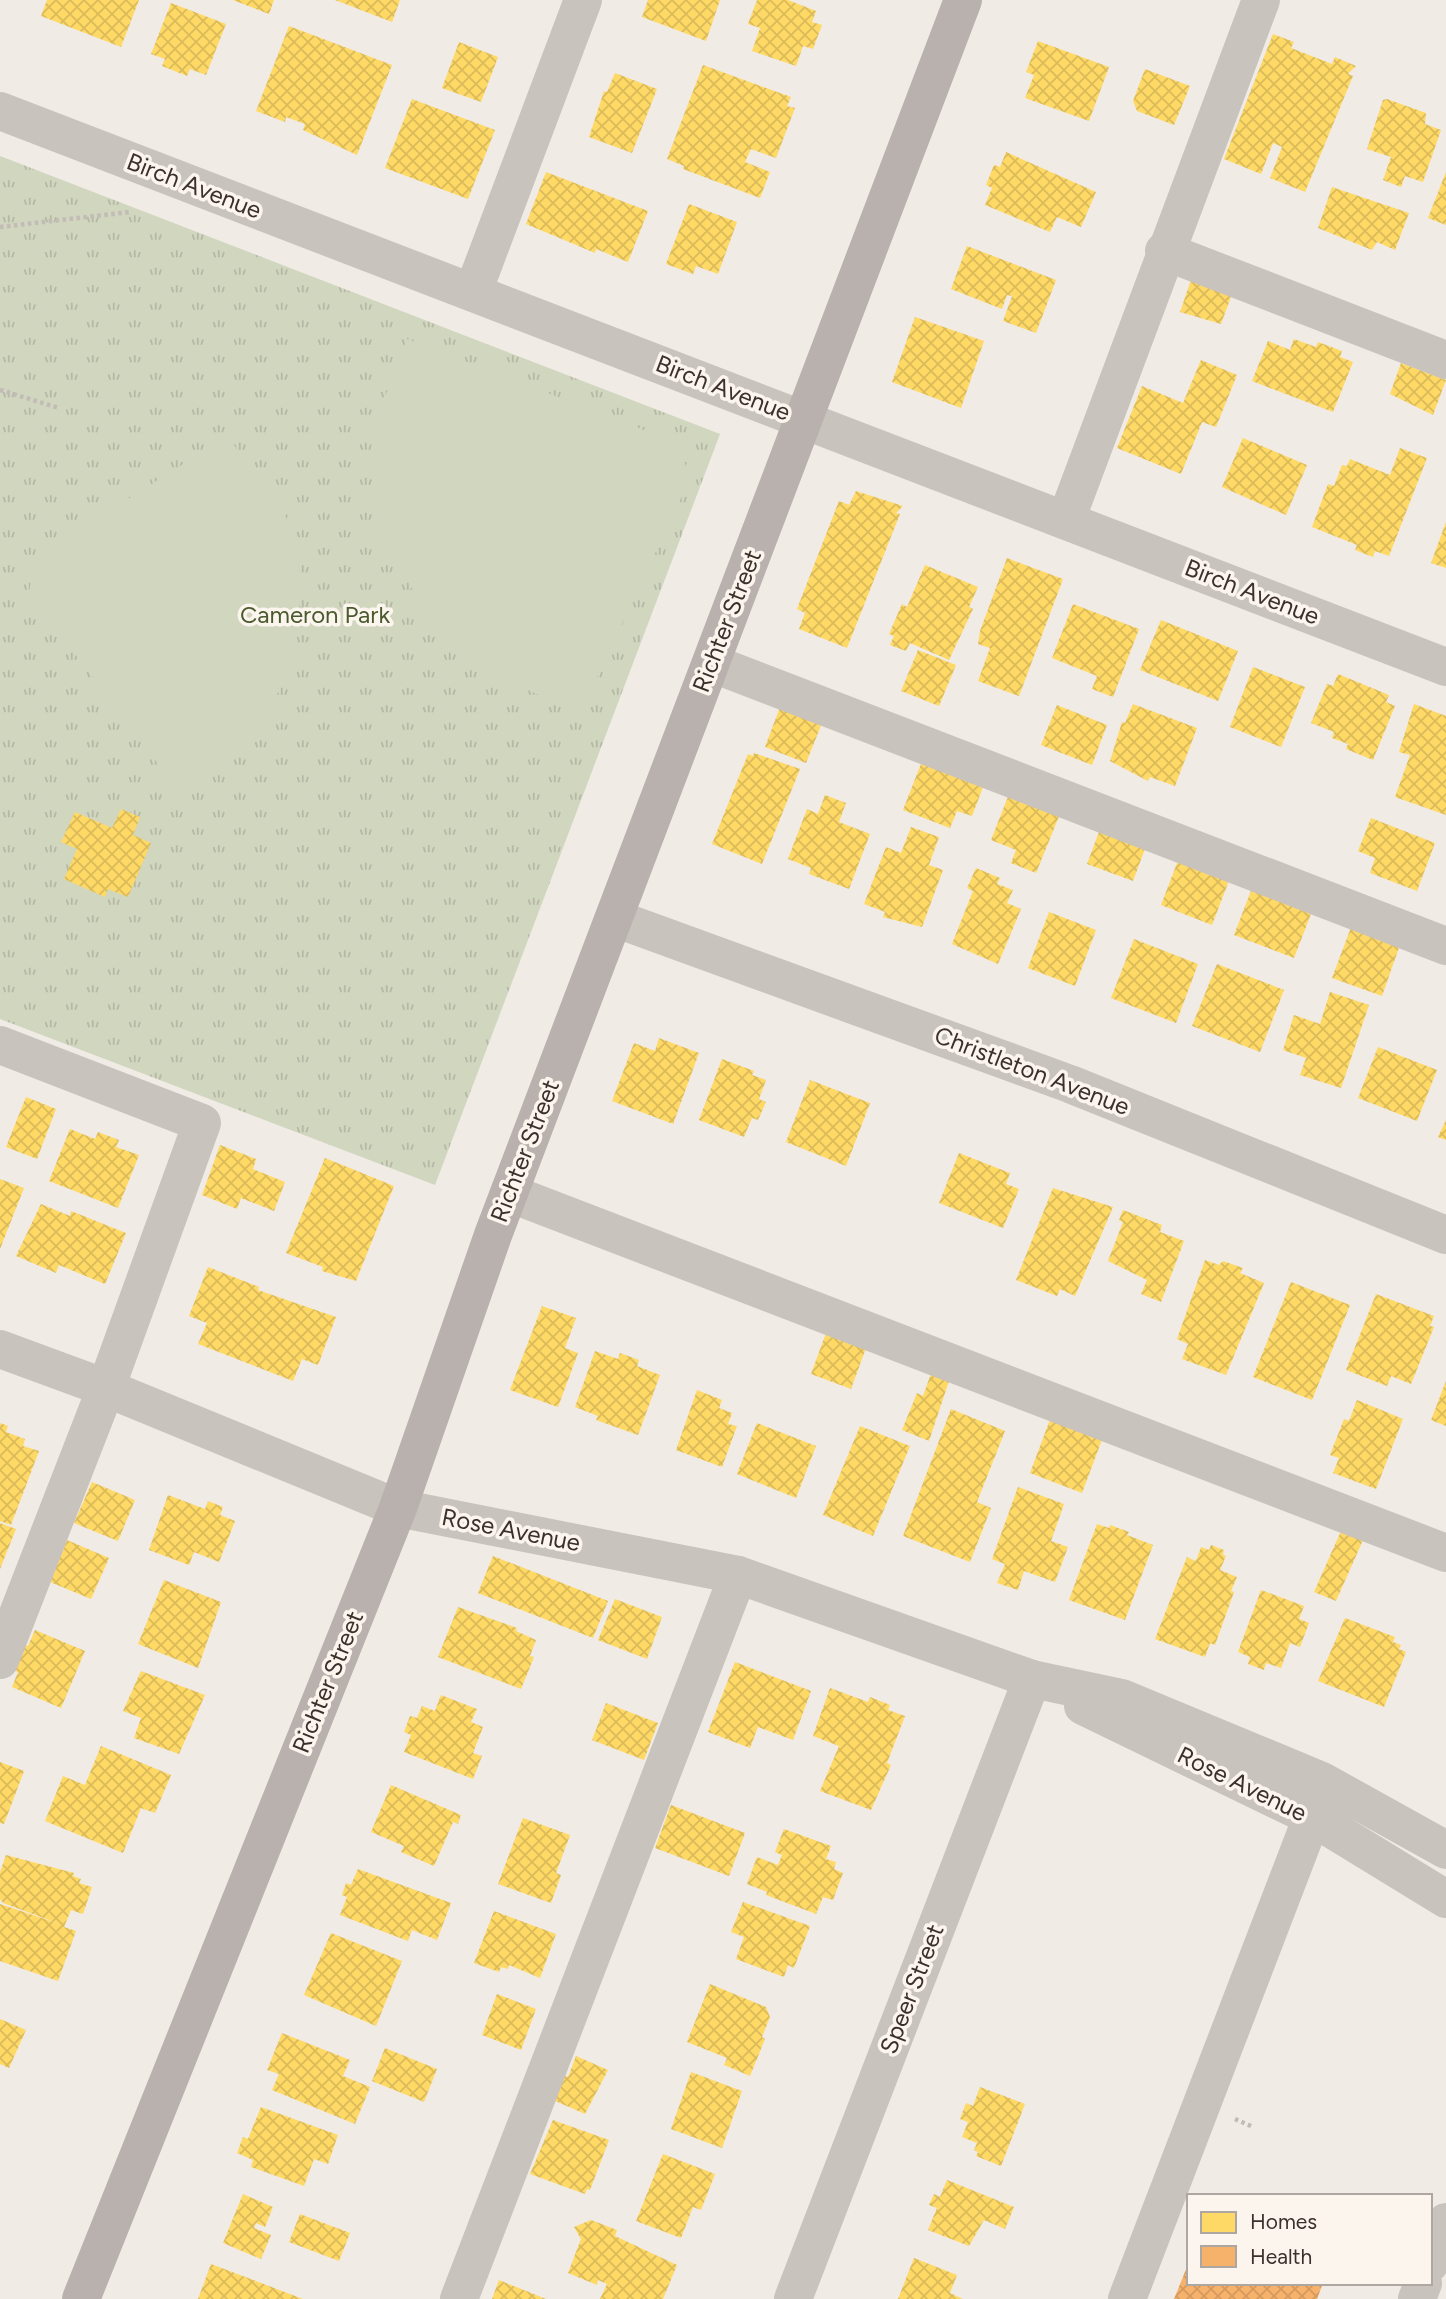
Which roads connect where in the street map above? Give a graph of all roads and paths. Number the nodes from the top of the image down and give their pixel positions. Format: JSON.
{"nodes":[{"id":1,"x":963,"y":0,"type":"edge"},
{"id":2,"x":1261,"y":0,"type":"edge"},
{"id":3,"x":571,"y":3,"type":"edge"},
{"id":4,"x":0,"y":111,"type":"edge"},
{"id":5,"x":130,"y":212,"type":"dead end"},
{"id":6,"x":0,"y":227,"type":"edge"},
{"id":7,"x":1164,"y":251,"type":"junction"},
{"id":8,"x":473,"y":292,"type":"junction"},
{"id":9,"x":1446,"y":360,"type":"edge"},
{"id":10,"x":0,"y":390,"type":"edge"},
{"id":11,"x":59,"y":408,"type":"dead end"},
{"id":12,"x":804,"y":419,"type":"junction"},
{"id":13,"x":1066,"y":520,"type":"junction"},
{"id":14,"x":711,"y":663,"type":"junction"},
{"id":15,"x":1446,"y":667,"type":"edge"},
{"id":16,"x":614,"y":918,"type":"junction"},
{"id":17,"x":1446,"y":946,"type":"edge"},
{"id":18,"x":0,"y":1045,"type":"edge"},
{"id":19,"x":509,"y":1194,"type":"junction"},
{"id":20,"x":1446,"y":1236,"type":"edge"},
{"id":21,"x":0,"y":1349,"type":"edge"},
{"id":22,"x":106,"y":1388,"type":"junction"},
{"id":23,"x":398,"y":1508,"type":"junction"},
{"id":24,"x":1446,"y":1553,"type":"edge"},
{"id":25,"x":738,"y":1575,"type":"junction"},
{"id":26,"x":0,"y":1660,"type":"edge"},
{"id":27,"x":1032,"y":1679,"type":"junction"},
{"id":28,"x":1312,"y":1817,"type":"junction"},
{"id":29,"x":1446,"y":1850,"type":"edge"},
{"id":30,"x":1446,"y":1899,"type":"edge"},
{"id":31,"x":1446,"y":2222,"type":"edge"},
{"id":32,"x":1432,"y":2258,"type":"edge"},
{"id":33,"x":81,"y":2299,"type":"edge"},
{"id":34,"x":458,"y":2299,"type":"edge"},
{"id":35,"x":793,"y":2299,"type":"edge"},
{"id":36,"x":1127,"y":2299,"type":"edge"}],
"edges":[{"from":1,"to":12,"type":"main road","name":"Richter Street"},
{"from":2,"to":7,"type":"street"},
{"from":3,"to":8,"type":"street"},
{"from":4,"to":8,"type":"street","name":"Birch Avenue"},
{"from":5,"to":6,"type":"path"},
{"from":7,"to":9,"type":"street"},
{"from":7,"to":13,"type":"street"},
{"from":8,"to":12,"type":"street","name":"Birch Avenue"},
{"from":10,"to":11,"type":"path"},
{"from":12,"to":13,"type":"street","name":"Birch Avenue"},
{"from":12,"to":14,"type":"main road","name":"Richter Street"},
{"from":13,"to":15,"type":"street","name":"Birch Avenue"},
{"from":14,"to":16,"type":"main road","name":"Richter Street"},
{"from":14,"to":17,"type":"street"},
{"from":16,"to":19,"type":"main road","name":"Richter Street"},
{"from":16,"to":20,"type":"street","name":"Christleton Avenue"},
{"from":18,"to":22,"type":"street"},
{"from":19,"to":23,"type":"main road","name":"Richter Street"},
{"from":19,"to":24,"type":"street"},
{"from":21,"to":22,"type":"street","name":"Rose Avenue"},
{"from":22,"to":23,"type":"street","name":"Rose Avenue"},
{"from":22,"to":26,"type":"street"},
{"from":23,"to":25,"type":"street","name":"Rose Avenue"},
{"from":23,"to":33,"type":"main road","name":"Richter Street"},
{"from":25,"to":27,"type":"street","name":"Rose Avenue"},
{"from":25,"to":34,"type":"street"},
{"from":27,"to":28,"type":"street","name":"Rose Avenue"},
{"from":27,"to":29,"type":"street","name":"Rose Avenue"},
{"from":27,"to":35,"type":"street","name":"Speer Street"},
{"from":28,"to":30,"type":"street","name":"Rose Avenue"},
{"from":28,"to":36,"type":"street"},
{"from":31,"to":32,"type":"street"}]}
